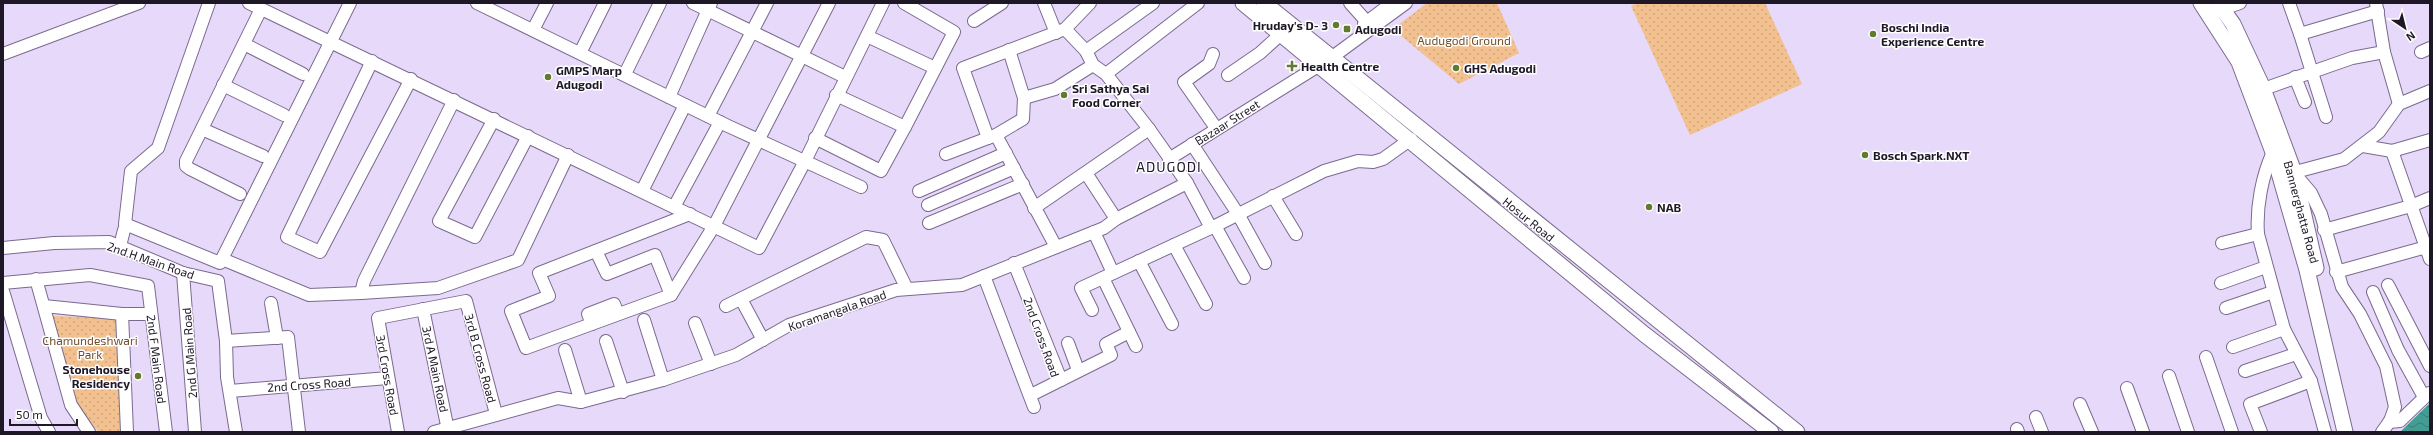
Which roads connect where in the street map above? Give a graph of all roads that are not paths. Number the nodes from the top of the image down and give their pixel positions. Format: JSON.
{"nodes":[{"id":1,"x":139,"y":3,"type":"edge"},
{"id":2,"x":209,"y":3,"type":"edge"},
{"id":3,"x":249,"y":3,"type":"edge"},
{"id":4,"x":350,"y":3,"type":"edge"},
{"id":5,"x":477,"y":3,"type":"edge"},
{"id":6,"x":547,"y":3,"type":"edge"},
{"id":7,"x":605,"y":3,"type":"edge"},
{"id":8,"x":660,"y":3,"type":"edge"},
{"id":9,"x":693,"y":3,"type":"edge"},
{"id":10,"x":768,"y":3,"type":"edge"},
{"id":11,"x":829,"y":3,"type":"edge"},
{"id":12,"x":883,"y":3,"type":"edge"},
{"id":13,"x":904,"y":3,"type":"edge"},
{"id":14,"x":1002,"y":3,"type":"edge"},
{"id":15,"x":1044,"y":3,"type":"edge"},
{"id":16,"x":1090,"y":3,"type":"edge"},
{"id":17,"x":1153,"y":3,"type":"edge"},
{"id":18,"x":1198,"y":3,"type":"edge"},
{"id":19,"x":1243,"y":3,"type":"edge"},
{"id":20,"x":1264,"y":3,"type":"edge"},
{"id":21,"x":1350,"y":3,"type":"edge"},
{"id":22,"x":1392,"y":3,"type":"edge"},
{"id":23,"x":1406,"y":3,"type":"edge"},
{"id":24,"x":2240,"y":3,"type":"edge"},
{"id":25,"x":2289,"y":3,"type":"edge"},
{"id":26,"x":2220,"y":6,"type":"edge"},
{"id":27,"x":494,"y":7,"type":"edge"},
{"id":28,"x":709,"y":7,"type":"edge"},
{"id":29,"x":2377,"y":7,"type":"edge"},
{"id":30,"x":261,"y":9,"type":"junction"},
{"id":31,"x":2205,"y":9,"type":"edge"},
{"id":32,"x":974,"y":21,"type":"dead end"},
{"id":33,"x":1367,"y":22,"type":"junction"},
{"id":34,"x":533,"y":30,"type":"junction"},
{"id":35,"x":1060,"y":31,"type":"junction"},
{"id":36,"x":752,"y":32,"type":"junction"},
{"id":37,"x":1282,"y":34,"type":"junction"},
{"id":38,"x":2300,"y":34,"type":"junction"},
{"id":39,"x":867,"y":36,"type":"junction"},
{"id":40,"x":331,"y":42,"type":"junction"},
{"id":41,"x":244,"y":44,"type":"junction"},
{"id":42,"x":1009,"y":50,"type":"junction"},
{"id":43,"x":1086,"y":51,"type":"junction"},
{"id":44,"x":2384,"y":52,"type":"junction"},
{"id":45,"x":580,"y":53,"type":"junction"},
{"id":46,"x":3,"y":54,"type":"edge"},
{"id":47,"x":1213,"y":54,"type":"dead end"},
{"id":48,"x":803,"y":56,"type":"junction"},
{"id":49,"x":1323,"y":59,"type":"junction"},
{"id":50,"x":372,"y":61,"type":"junction"},
{"id":51,"x":1093,"y":65,"type":"junction"},
{"id":52,"x":935,"y":68,"type":"junction"},
{"id":53,"x":2312,"y":71,"type":"junction"},
{"id":54,"x":304,"y":74,"type":"dead end"},
{"id":55,"x":625,"y":74,"type":"junction"},
{"id":56,"x":1106,"y":74,"type":"junction"},
{"id":57,"x":1228,"y":75,"type":"dead end"},
{"id":58,"x":845,"y":77,"type":"junction"},
{"id":59,"x":2295,"y":77,"type":"junction"},
{"id":60,"x":411,"y":79,"type":"junction"},
{"id":61,"x":224,"y":85,"type":"junction"},
{"id":62,"x":2430,"y":90,"type":"edge"},
{"id":63,"x":2257,"y":91,"type":"junction"},
{"id":64,"x":836,"y":95,"type":"junction"},
{"id":65,"x":669,"y":97,"type":"junction"},
{"id":66,"x":1024,"y":98,"type":"junction"},
{"id":67,"x":454,"y":100,"type":"junction"},
{"id":68,"x":2305,"y":102,"type":"dead end"},
{"id":69,"x":2399,"y":104,"type":"junction"},
{"id":70,"x":685,"y":105,"type":"junction"},
{"id":71,"x":284,"y":115,"type":"dead end"},
{"id":72,"x":708,"y":116,"type":"junction"},
{"id":73,"x":2326,"y":117,"type":"dead end"},
{"id":74,"x":494,"y":119,"type":"junction"},
{"id":75,"x":720,"y":122,"type":"junction"},
{"id":76,"x":905,"y":127,"type":"junction"},
{"id":77,"x":202,"y":128,"type":"junction"},
{"id":78,"x":1216,"y":128,"type":"junction"},
{"id":79,"x":1149,"y":129,"type":"junction"},
{"id":80,"x":528,"y":136,"type":"junction"},
{"id":81,"x":992,"y":136,"type":"junction"},
{"id":82,"x":815,"y":138,"type":"junction"},
{"id":83,"x":1411,"y":139,"type":"junction"},
{"id":84,"x":2430,"y":140,"type":"edge"},
{"id":85,"x":758,"y":141,"type":"junction"},
{"id":86,"x":1192,"y":144,"type":"junction"},
{"id":87,"x":2362,"y":146,"type":"junction"},
{"id":88,"x":2392,"y":151,"type":"junction"},
{"id":89,"x":2273,"y":152,"type":"junction"},
{"id":90,"x":1006,"y":153,"type":"junction"},
{"id":91,"x":946,"y":154,"type":"dead end"},
{"id":92,"x":568,"y":155,"type":"junction"},
{"id":93,"x":263,"y":156,"type":"dead end"},
{"id":94,"x":1168,"y":159,"type":"junction"},
{"id":95,"x":804,"y":163,"type":"junction"},
{"id":96,"x":1014,"y":168,"type":"junction"},
{"id":97,"x":1086,"y":173,"type":"junction"},
{"id":98,"x":2287,"y":174,"type":"junction"},
{"id":99,"x":1187,"y":183,"type":"junction"},
{"id":100,"x":1023,"y":184,"type":"junction"},
{"id":101,"x":861,"y":187,"type":"dead end"},
{"id":102,"x":642,"y":191,"type":"junction"},
{"id":103,"x":919,"y":191,"type":"dead end"},
{"id":104,"x":240,"y":194,"type":"dead end"},
{"id":105,"x":1273,"y":196,"type":"junction"},
{"id":106,"x":2430,"y":198,"type":"edge"},
{"id":107,"x":928,"y":205,"type":"dead end"},
{"id":108,"x":2411,"y":206,"type":"junction"},
{"id":109,"x":674,"y":207,"type":"junction"},
{"id":110,"x":1034,"y":208,"type":"junction"},
{"id":111,"x":690,"y":214,"type":"junction"},
{"id":112,"x":1238,"y":214,"type":"junction"},
{"id":113,"x":1116,"y":219,"type":"junction"},
{"id":114,"x":929,"y":223,"type":"dead end"},
{"id":115,"x":714,"y":226,"type":"junction"},
{"id":116,"x":1212,"y":226,"type":"junction"},
{"id":117,"x":124,"y":230,"type":"dead end"},
{"id":118,"x":2324,"y":230,"type":"junction"},
{"id":119,"x":1094,"y":232,"type":"junction"},
{"id":120,"x":1296,"y":234,"type":"dead end"},
{"id":121,"x":2258,"y":234,"type":"junction"},
{"id":122,"x":2222,"y":243,"type":"dead end"},
{"id":123,"x":1174,"y":245,"type":"junction"},
{"id":124,"x":120,"y":246,"type":"junction"},
{"id":125,"x":1056,"y":247,"type":"junction"},
{"id":126,"x":2428,"y":247,"type":"edge"},
{"id":127,"x":3,"y":248,"type":"edge"},
{"id":128,"x":596,"y":251,"type":"junction"},
{"id":129,"x":222,"y":259,"type":"junction"},
{"id":130,"x":2430,"y":260,"type":"edge"},
{"id":131,"x":1139,"y":261,"type":"junction"},
{"id":132,"x":1014,"y":263,"type":"junction"},
{"id":133,"x":1265,"y":263,"type":"dead end"},
{"id":134,"x":2266,"y":267,"type":"junction"},
{"id":135,"x":2336,"y":272,"type":"junction"},
{"id":136,"x":183,"y":274,"type":"junction"},
{"id":137,"x":1108,"y":275,"type":"junction"},
{"id":138,"x":984,"y":276,"type":"junction"},
{"id":139,"x":1244,"y":278,"type":"dead end"},
{"id":140,"x":36,"y":279,"type":"junction"},
{"id":141,"x":3,"y":283,"type":"edge"},
{"id":142,"x":2221,"y":283,"type":"dead end"},
{"id":143,"x":2388,"y":285,"type":"dead end"},
{"id":144,"x":907,"y":290,"type":"junction"},
{"id":145,"x":3,"y":291,"type":"edge"},
{"id":146,"x":2273,"y":292,"type":"junction"},
{"id":147,"x":2373,"y":292,"type":"dead end"},
{"id":148,"x":361,"y":293,"type":"junction"},
{"id":149,"x":672,"y":295,"type":"junction"},
{"id":150,"x":741,"y":299,"type":"junction"},
{"id":151,"x":271,"y":303,"type":"dead end"},
{"id":152,"x":1206,"y":304,"type":"dead end"},
{"id":153,"x":44,"y":306,"type":"junction"},
{"id":154,"x":726,"y":306,"type":"dead end"},
{"id":155,"x":2226,"y":308,"type":"dead end"},
{"id":156,"x":423,"y":309,"type":"junction"},
{"id":157,"x":1092,"y":310,"type":"dead end"},
{"id":158,"x":122,"y":314,"type":"junction"},
{"id":159,"x":151,"y":314,"type":"junction"},
{"id":160,"x":644,"y":320,"type":"dead end"},
{"id":161,"x":695,"y":323,"type":"dead end"},
{"id":162,"x":1172,"y":324,"type":"dead end"},
{"id":163,"x":2284,"y":329,"type":"junction"},
{"id":164,"x":1129,"y":332,"type":"junction"},
{"id":165,"x":282,"y":337,"type":"junction"},
{"id":166,"x":763,"y":340,"type":"junction"},
{"id":167,"x":226,"y":341,"type":"junction"},
{"id":168,"x":606,"y":341,"type":"dead end"},
{"id":169,"x":1068,"y":343,"type":"dead end"},
{"id":170,"x":1136,"y":346,"type":"dead end"},
{"id":171,"x":2233,"y":348,"type":"dead end"},
{"id":172,"x":565,"y":350,"type":"dead end"},
{"id":173,"x":2296,"y":354,"type":"junction"},
{"id":174,"x":2206,"y":357,"type":"dead end"},
{"id":175,"x":711,"y":364,"type":"junction"},
{"id":176,"x":2430,"y":366,"type":"edge"},
{"id":177,"x":1078,"y":370,"type":"junction"},
{"id":178,"x":2245,"y":371,"type":"dead end"},
{"id":179,"x":2169,"y":376,"type":"dead end"},
{"id":180,"x":388,"y":378,"type":"junction"},
{"id":181,"x":663,"y":380,"type":"junction"},
{"id":182,"x":1061,"y":380,"type":"junction"},
{"id":183,"x":2310,"y":381,"type":"junction"},
{"id":184,"x":295,"y":385,"type":"junction"},
{"id":185,"x":2127,"y":388,"type":"dead end"},
{"id":186,"x":230,"y":391,"type":"junction"},
{"id":187,"x":623,"y":392,"type":"junction"},
{"id":188,"x":2427,"y":395,"type":"edge"},
{"id":189,"x":581,"y":402,"type":"junction"},
{"id":190,"x":2080,"y":404,"type":"dead end"},
{"id":191,"x":496,"y":414,"type":"junction"},
{"id":192,"x":2036,"y":417,"type":"dead end"},
{"id":193,"x":2385,"y":427,"type":"edge"},
{"id":194,"x":448,"y":430,"type":"junction"},
{"id":195,"x":46,"y":431,"type":"edge"},
{"id":196,"x":89,"y":432,"type":"edge"},
{"id":197,"x":127,"y":432,"type":"edge"},
{"id":198,"x":166,"y":432,"type":"edge"},
{"id":199,"x":195,"y":432,"type":"edge"},
{"id":200,"x":236,"y":432,"type":"edge"},
{"id":201,"x":299,"y":432,"type":"edge"},
{"id":202,"x":398,"y":432,"type":"edge"},
{"id":203,"x":434,"y":432,"type":"edge"},
{"id":204,"x":1771,"y":432,"type":"edge"},
{"id":205,"x":1797,"y":432,"type":"edge"},
{"id":206,"x":2042,"y":432,"type":"edge"},
{"id":207,"x":2092,"y":432,"type":"edge"},
{"id":208,"x":2143,"y":432,"type":"edge"},
{"id":209,"x":2188,"y":432,"type":"edge"},
{"id":210,"x":2232,"y":432,"type":"edge"},
{"id":211,"x":2261,"y":432,"type":"edge"},
{"id":212,"x":2325,"y":432,"type":"edge"},
{"id":213,"x":2345,"y":432,"type":"edge"},
{"id":214,"x":2355,"y":432,"type":"edge"}],
"edges":[{"from":1,"to":46,"type":"street"},
{"from":2,"to":129,"type":"street"},
{"from":3,"to":30,"type":"street"},
{"from":4,"to":40,"type":"street"},
{"from":5,"to":27,"type":"street"},
{"from":6,"to":34,"type":"street"},
{"from":7,"to":45,"type":"street"},
{"from":8,"to":55,"type":"street"},
{"from":9,"to":28,"type":"street"},
{"from":10,"to":36,"type":"street"},
{"from":11,"to":48,"type":"street"},
{"from":12,"to":39,"type":"street"},
{"from":13,"to":52,"type":"street"},
{"from":14,"to":32,"type":"street"},
{"from":15,"to":35,"type":"street"},
{"from":16,"to":35,"type":"street"},
{"from":17,"to":43,"type":"street"},
{"from":18,"to":56,"type":"street"},
{"from":19,"to":37,"type":"main road","name":"Hosur Road"},
{"from":20,"to":49,"type":"main road","name":"Hosur Road"},
{"from":21,"to":33,"type":"street"},
{"from":22,"to":33,"type":"street"},
{"from":23,"to":49,"type":"street"},
{"from":24,"to":26,"type":"street"},
{"from":25,"to":38,"type":"street"},
{"from":26,"to":31,"type":"street"},
{"from":26,"to":63,"type":"main road","name":"Bannerghatta Road"},
{"from":27,"to":34,"type":"street"},
{"from":28,"to":36,"type":"street"},
{"from":28,"to":65,"type":"street"},
{"from":29,"to":38,"type":"street"},
{"from":29,"to":44,"type":"street"},
{"from":30,"to":40,"type":"street"},
{"from":30,"to":41,"type":"street"},
{"from":31,"to":63,"type":"main road","name":"Bannerghatta Road"},
{"from":33,"to":49,"type":"street"},
{"from":34,"to":45,"type":"street"},
{"from":35,"to":42,"type":"street"},
{"from":35,"to":43,"type":"street"},
{"from":36,"to":48,"type":"street"},
{"from":36,"to":72,"type":"street"},
{"from":37,"to":49,"type":"main road","name":"Hosur Road"},
{"from":37,"to":57,"type":"street"},
{"from":38,"to":53,"type":"street"},
{"from":39,"to":52,"type":"street"},
{"from":39,"to":58,"type":"street"},
{"from":40,"to":50,"type":"street"},
{"from":40,"to":129,"type":"street"},
{"from":41,"to":54,"type":"street"},
{"from":41,"to":61,"type":"street"},
{"from":42,"to":66,"type":"street"},
{"from":42,"to":81,"type":"street"},
{"from":43,"to":51,"type":"street"},
{"from":44,"to":53,"type":"street"},
{"from":44,"to":69,"type":"street"},
{"from":45,"to":55,"type":"street"},
{"from":47,"to":78,"type":"street"},
{"from":48,"to":58,"type":"street"},
{"from":48,"to":85,"type":"street"},
{"from":49,"to":78,"type":"street","name":"Bazaar Street"},
{"from":49,"to":83,"type":"main road","name":"Hosur Road"},
{"from":49,"to":205,"type":"main road","name":"Hosur Road"},
{"from":50,"to":60,"type":"street"},
{"from":50,"to":60,"type":"street"},
{"from":51,"to":56,"type":"street"},
{"from":51,"to":66,"type":"street"},
{"from":52,"to":76,"type":"street"},
{"from":53,"to":59,"type":"street"},
{"from":53,"to":73,"type":"street"},
{"from":55,"to":65,"type":"street"},
{"from":56,"to":79,"type":"street"},
{"from":58,"to":64,"type":"street"},
{"from":59,"to":63,"type":"street"},
{"from":59,"to":68,"type":"street"},
{"from":60,"to":67,"type":"street"},
{"from":61,"to":71,"type":"street"},
{"from":61,"to":77,"type":"street"},
{"from":62,"to":69,"type":"street"},
{"from":63,"to":89,"type":"main road","name":"Bannerghatta Road"},
{"from":63,"to":98,"type":"main road","name":"Bannerghatta Road"},
{"from":64,"to":76,"type":"street"},
{"from":64,"to":82,"type":"street"},
{"from":65,"to":70,"type":"street"},
{"from":66,"to":81,"type":"street"},
{"from":67,"to":74,"type":"street"},
{"from":67,"to":148,"type":"street"},
{"from":69,"to":87,"type":"street"},
{"from":70,"to":72,"type":"street"},
{"from":70,"to":102,"type":"street"},
{"from":72,"to":75,"type":"street"},
{"from":74,"to":80,"type":"street"},
{"from":74,"to":80,"type":"street"},
{"from":75,"to":85,"type":"street"},
{"from":75,"to":109,"type":"street"},
{"from":76,"to":82,"type":"street"},
{"from":77,"to":93,"type":"street"},
{"from":77,"to":104,"type":"street"},
{"from":78,"to":86,"type":"street","name":"Bazaar Street"},
{"from":79,"to":94,"type":"street"},
{"from":79,"to":97,"type":"street"},
{"from":80,"to":92,"type":"street"},
{"from":81,"to":90,"type":"street"},
{"from":81,"to":91,"type":"street"},
{"from":82,"to":95,"type":"street"},
{"from":83,"to":105,"type":"street"},
{"from":83,"to":204,"type":"main road","name":"Hosur Road"},
{"from":84,"to":88,"type":"street"},
{"from":85,"to":95,"type":"street"},
{"from":85,"to":115,"type":"street"},
{"from":86,"to":94,"type":"street","name":"Bazaar Street"},
{"from":86,"to":112,"type":"street"},
{"from":87,"to":88,"type":"street"},
{"from":87,"to":98,"type":"street"},
{"from":88,"to":108,"type":"street"},
{"from":89,"to":98,"type":"main road","name":"Bannerghatta Road"},
{"from":89,"to":121,"type":"street"},
{"from":90,"to":96,"type":"street"},
{"from":90,"to":103,"type":"street"},
{"from":92,"to":102,"type":"street"},
{"from":92,"to":148,"type":"street"},
{"from":94,"to":99,"type":"street"},
{"from":95,"to":101,"type":"street"},
{"from":95,"to":115,"type":"street"},
{"from":96,"to":100,"type":"street"},
{"from":96,"to":107,"type":"street"},
{"from":97,"to":110,"type":"street"},
{"from":97,"to":113,"type":"street"},
{"from":98,"to":118,"type":"street"},
{"from":98,"to":213,"type":"main road"},
{"from":98,"to":214,"type":"main road","name":"Bannerghatta Road"},
{"from":99,"to":113,"type":"street","name":"Koramangala Road"},
{"from":99,"to":116,"type":"street"},
{"from":100,"to":110,"type":"street"},
{"from":100,"to":114,"type":"street"},
{"from":102,"to":109,"type":"street"},
{"from":105,"to":112,"type":"street"},
{"from":105,"to":120,"type":"street"},
{"from":106,"to":108,"type":"street"},
{"from":108,"to":118,"type":"street"},
{"from":108,"to":126,"type":"street"},
{"from":109,"to":111,"type":"street"},
{"from":110,"to":125,"type":"street"},
{"from":111,"to":115,"type":"street"},
{"from":111,"to":128,"type":"street"},
{"from":112,"to":116,"type":"street"},
{"from":112,"to":133,"type":"street"},
{"from":113,"to":119,"type":"street","name":"Koramangala Road"},
{"from":115,"to":149,"type":"street"},
{"from":116,"to":123,"type":"street"},
{"from":116,"to":139,"type":"street"},
{"from":117,"to":124,"type":"street"},
{"from":118,"to":135,"type":"street"},
{"from":119,"to":125,"type":"street","name":"Koramangala Road"},
{"from":119,"to":137,"type":"street"},
{"from":121,"to":122,"type":"street"},
{"from":121,"to":134,"type":"street"},
{"from":123,"to":131,"type":"street"},
{"from":123,"to":152,"type":"street"},
{"from":124,"to":127,"type":"street","name":"2nd H Main Road"},
{"from":124,"to":136,"type":"street","name":"2nd H Main Road"},
{"from":125,"to":132,"type":"street","name":"Koramangala Road"},
{"from":126,"to":130,"type":"street"},
{"from":126,"to":135,"type":"street"},
{"from":128,"to":149,"type":"street"},
{"from":128,"to":149,"type":"street"},
{"from":129,"to":148,"type":"street"},
{"from":131,"to":137,"type":"street"},
{"from":131,"to":162,"type":"street"},
{"from":132,"to":138,"type":"street","name":"Koramangala Road"},
{"from":132,"to":182,"type":"street","name":"2nd Cross Road"},
{"from":134,"to":142,"type":"street"},
{"from":134,"to":146,"type":"street"},
{"from":135,"to":193,"type":"street"},
{"from":136,"to":167,"type":"street","name":"2nd H Main Road"},
{"from":136,"to":199,"type":"street","name":"2nd G Main Road"},
{"from":137,"to":157,"type":"street"},
{"from":137,"to":164,"type":"street"},
{"from":138,"to":144,"type":"street","name":"Koramangala Road"},
{"from":138,"to":182,"type":"street","name":"2nd Cross Road"},
{"from":140,"to":141,"type":"street"},
{"from":140,"to":153,"type":"street"},
{"from":140,"to":159,"type":"street","name":"2nd F Main Road"},
{"from":143,"to":176,"type":"street"},
{"from":144,"to":150,"type":"street"},
{"from":144,"to":166,"type":"street","name":"Koramangala Road"},
{"from":145,"to":195,"type":"street"},
{"from":146,"to":155,"type":"street"},
{"from":146,"to":163,"type":"street"},
{"from":147,"to":188,"type":"street"},
{"from":150,"to":154,"type":"street"},
{"from":150,"to":166,"type":"street"},
{"from":151,"to":165,"type":"street"},
{"from":153,"to":158,"type":"street"},
{"from":153,"to":196,"type":"street"},
{"from":156,"to":180,"type":"street","name":"3rd Cross Road"},
{"from":156,"to":191,"type":"street","name":"3rd B Cross Road"},
{"from":156,"to":194,"type":"street","name":"3rd A Main Road"},
{"from":158,"to":159,"type":"street"},
{"from":158,"to":197,"type":"street"},
{"from":159,"to":198,"type":"street","name":"2nd F Main Road"},
{"from":160,"to":181,"type":"street"},
{"from":161,"to":175,"type":"street"},
{"from":163,"to":171,"type":"street"},
{"from":163,"to":173,"type":"street"},
{"from":164,"to":170,"type":"street"},
{"from":164,"to":177,"type":"street"},
{"from":165,"to":167,"type":"street"},
{"from":165,"to":184,"type":"street"},
{"from":166,"to":175,"type":"street","name":"Koramangala Road"},
{"from":167,"to":186,"type":"street","name":"2nd H Main Road"},
{"from":168,"to":187,"type":"street"},
{"from":169,"to":177,"type":"street"},
{"from":172,"to":189,"type":"street"},
{"from":173,"to":178,"type":"street"},
{"from":173,"to":183,"type":"street"},
{"from":174,"to":210,"type":"street"},
{"from":175,"to":181,"type":"street","name":"Koramangala Road"},
{"from":177,"to":182,"type":"street"},
{"from":179,"to":209,"type":"street"},
{"from":180,"to":184,"type":"street","name":"2nd Cross Road"},
{"from":180,"to":202,"type":"street","name":"3rd Cross Road"},
{"from":181,"to":187,"type":"street","name":"Koramangala Road"},
{"from":183,"to":211,"type":"street"},
{"from":183,"to":212,"type":"street"},
{"from":184,"to":186,"type":"street","name":"2nd Cross Road"},
{"from":184,"to":201,"type":"street"},
{"from":185,"to":208,"type":"street"},
{"from":186,"to":200,"type":"street","name":"2nd H Main Road"},
{"from":187,"to":189,"type":"street","name":"Koramangala Road"},
{"from":188,"to":193,"type":"street"},
{"from":189,"to":191,"type":"street","name":"Koramangala Road"},
{"from":190,"to":207,"type":"street"},
{"from":191,"to":194,"type":"street","name":"Koramangala Road"},
{"from":192,"to":206,"type":"street"},
{"from":194,"to":203,"type":"street","name":"Koramangala Road"}]}
